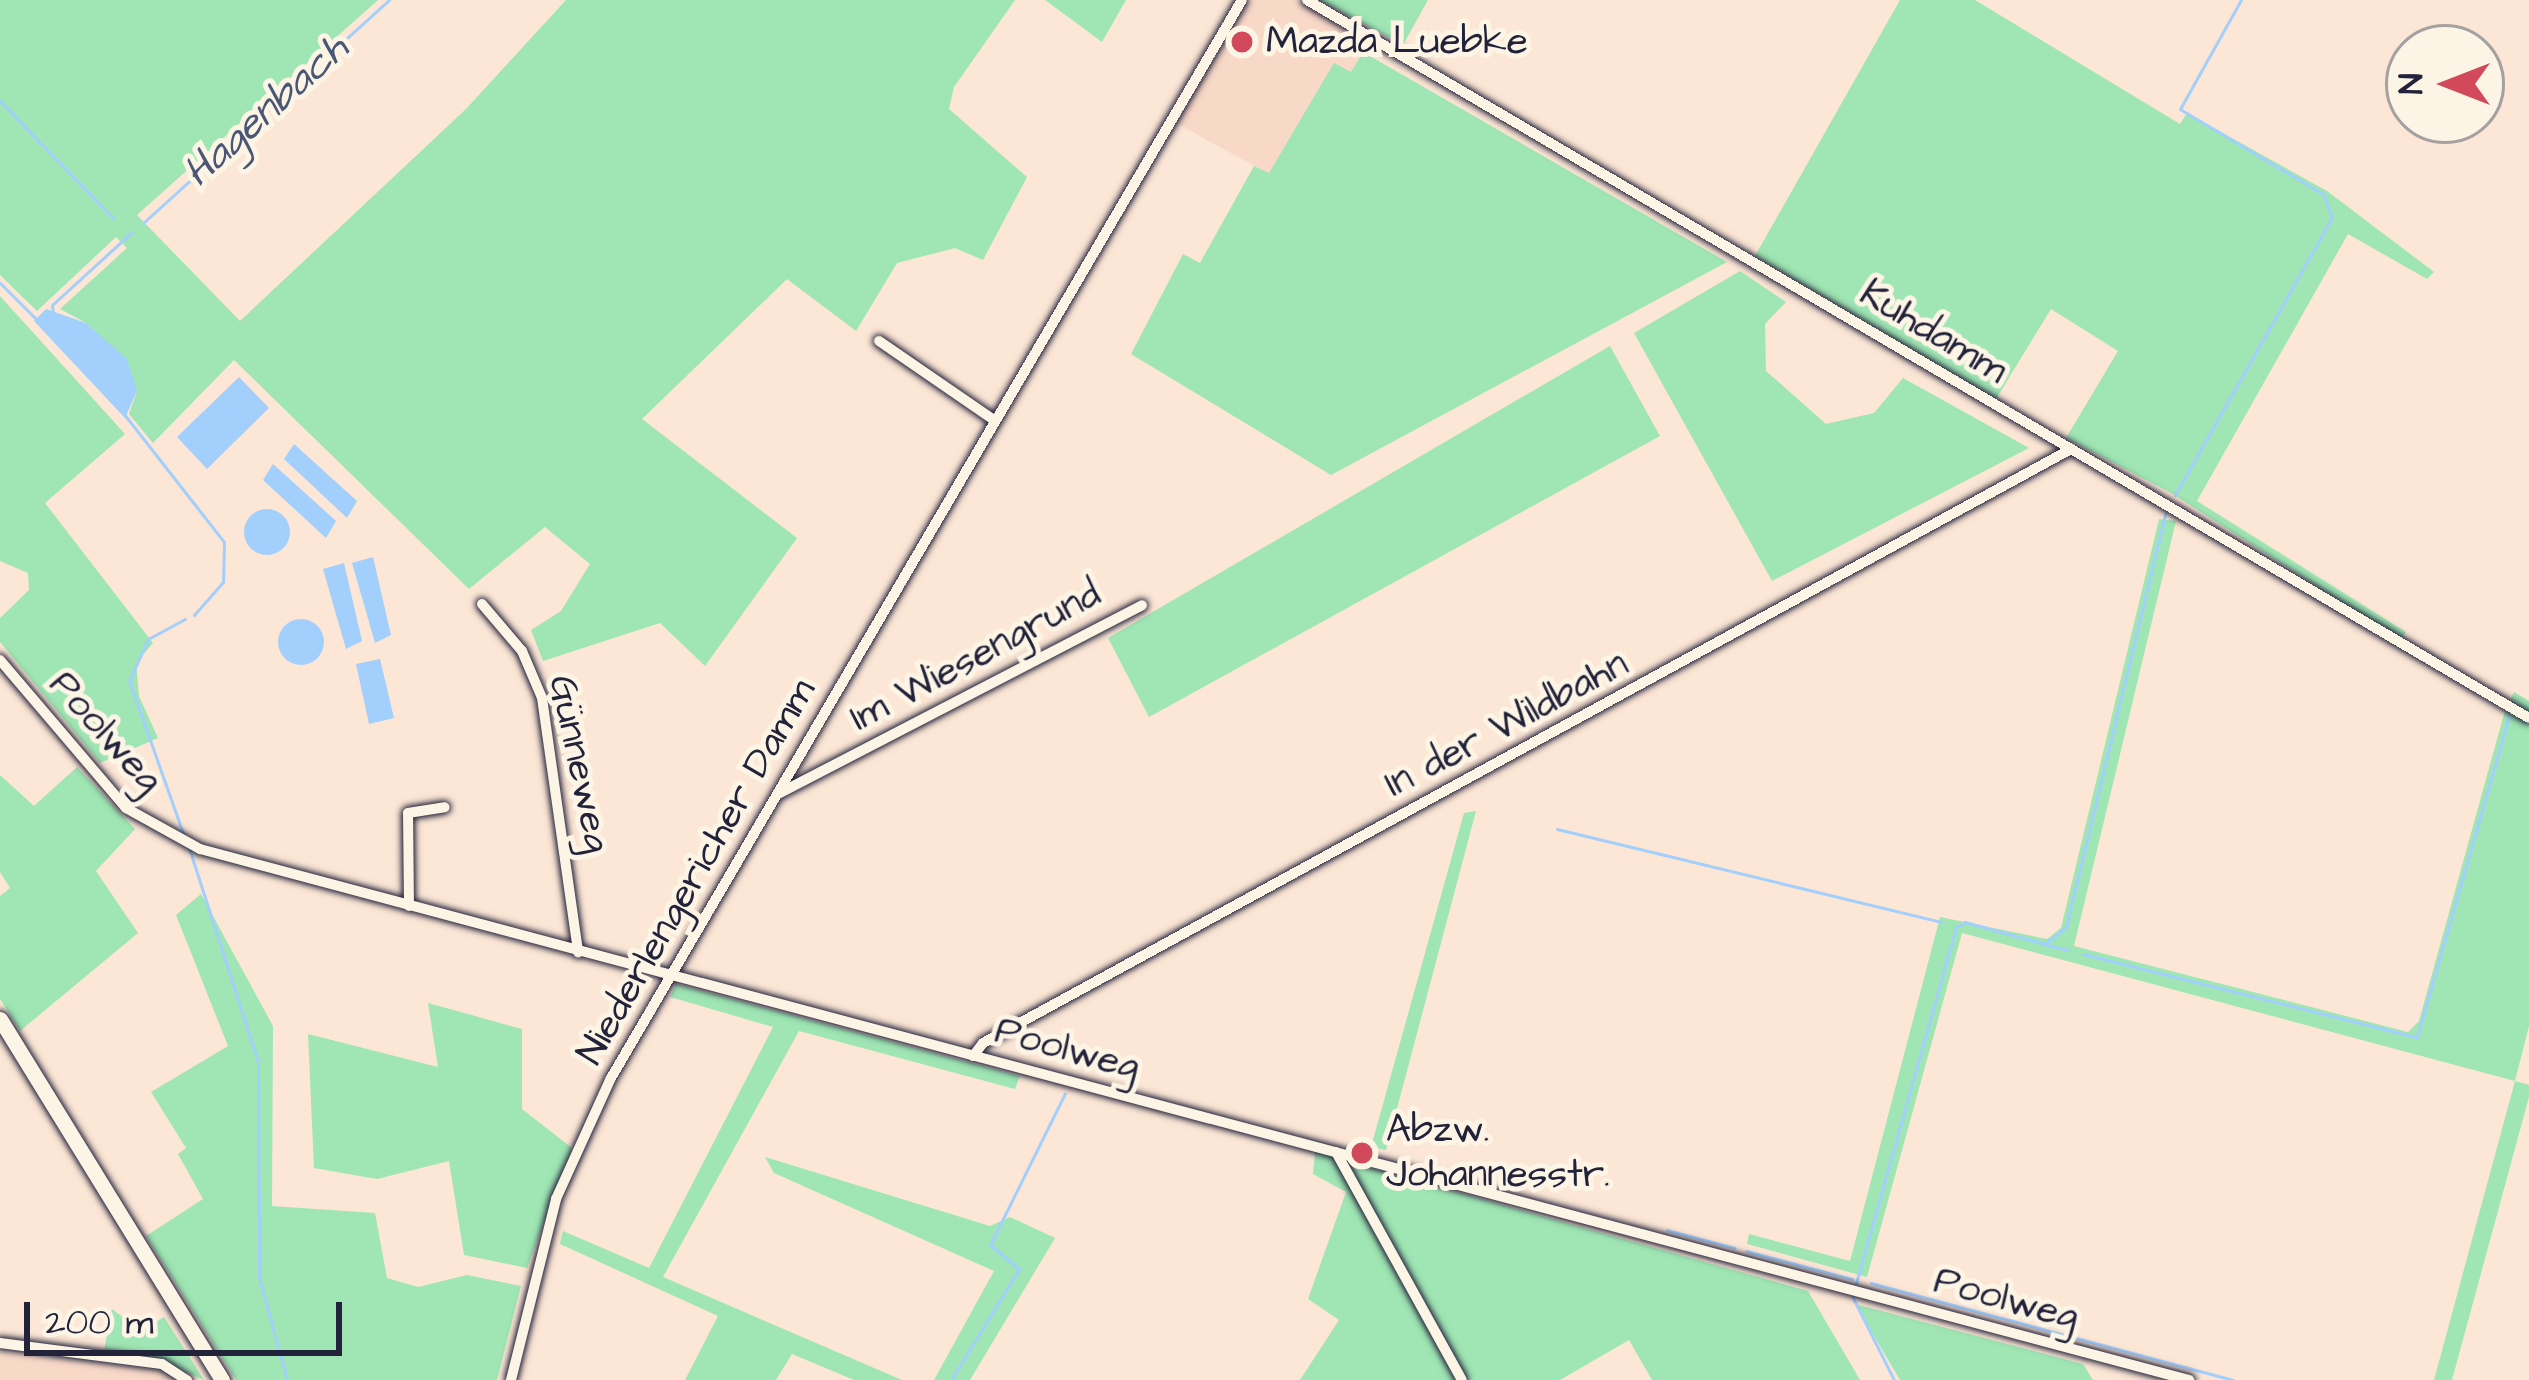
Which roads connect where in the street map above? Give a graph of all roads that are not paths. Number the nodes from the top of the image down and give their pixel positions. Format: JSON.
{"nodes":[{"id":1,"x":1242,"y":0,"type":"edge"},
{"id":2,"x":1306,"y":0,"type":"edge"},
{"id":3,"x":879,"y":341,"type":"dead end"},
{"id":4,"x":994,"y":420,"type":"junction"},
{"id":5,"x":2071,"y":449,"type":"junction"},
{"id":6,"x":482,"y":604,"type":"dead end"},
{"id":7,"x":1142,"y":604,"type":"dead end"},
{"id":8,"x":0,"y":660,"type":"edge"},
{"id":9,"x":2529,"y":718,"type":"edge"},
{"id":10,"x":774,"y":796,"type":"junction"},
{"id":11,"x":446,"y":807,"type":"dead end"},
{"id":12,"x":409,"y":906,"type":"junction"},
{"id":13,"x":578,"y":952,"type":"junction"},
{"id":14,"x":668,"y":976,"type":"junction"},
{"id":15,"x":0,"y":1019,"type":"edge"},
{"id":16,"x":974,"y":1056,"type":"junction"},
{"id":17,"x":1336,"y":1152,"type":"junction"},
{"id":18,"x":0,"y":1343,"type":"edge"},
{"id":19,"x":187,"y":1380,"type":"edge"},
{"id":20,"x":222,"y":1380,"type":"edge"},
{"id":21,"x":512,"y":1380,"type":"edge"},
{"id":22,"x":1462,"y":1380,"type":"edge"},
{"id":23,"x":2189,"y":1380,"type":"edge"}],
"edges":[{"from":1,"to":4,"type":"street","name":"Niederlengericher Damm"},
{"from":2,"to":5,"type":"street","name":"Kuhdamm"},
{"from":3,"to":4,"type":"street"},
{"from":4,"to":10,"type":"street","name":"Niederlengericher Damm"},
{"from":5,"to":9,"type":"street","name":"Kuhdamm"},
{"from":5,"to":16,"type":"street","name":"In der Wildbahn"},
{"from":6,"to":13,"type":"street","name":"Günneweg"},
{"from":7,"to":10,"type":"street","name":"Im Wiesengrund"},
{"from":8,"to":12,"type":"street","name":"Poolweg"},
{"from":10,"to":14,"type":"street","name":"Niederlengericher Damm"},
{"from":11,"to":12,"type":"street"},
{"from":12,"to":13,"type":"street","name":"Poolweg"},
{"from":13,"to":14,"type":"street","name":"Poolweg"},
{"from":14,"to":16,"type":"street","name":"Poolweg"},
{"from":14,"to":21,"type":"street","name":"Niederlengericher Damm"},
{"from":15,"to":20,"type":"main road"},
{"from":16,"to":17,"type":"street","name":"Poolweg"},
{"from":17,"to":22,"type":"street"},
{"from":17,"to":23,"type":"street","name":"Poolweg"},
{"from":18,"to":19,"type":"street"}]}
